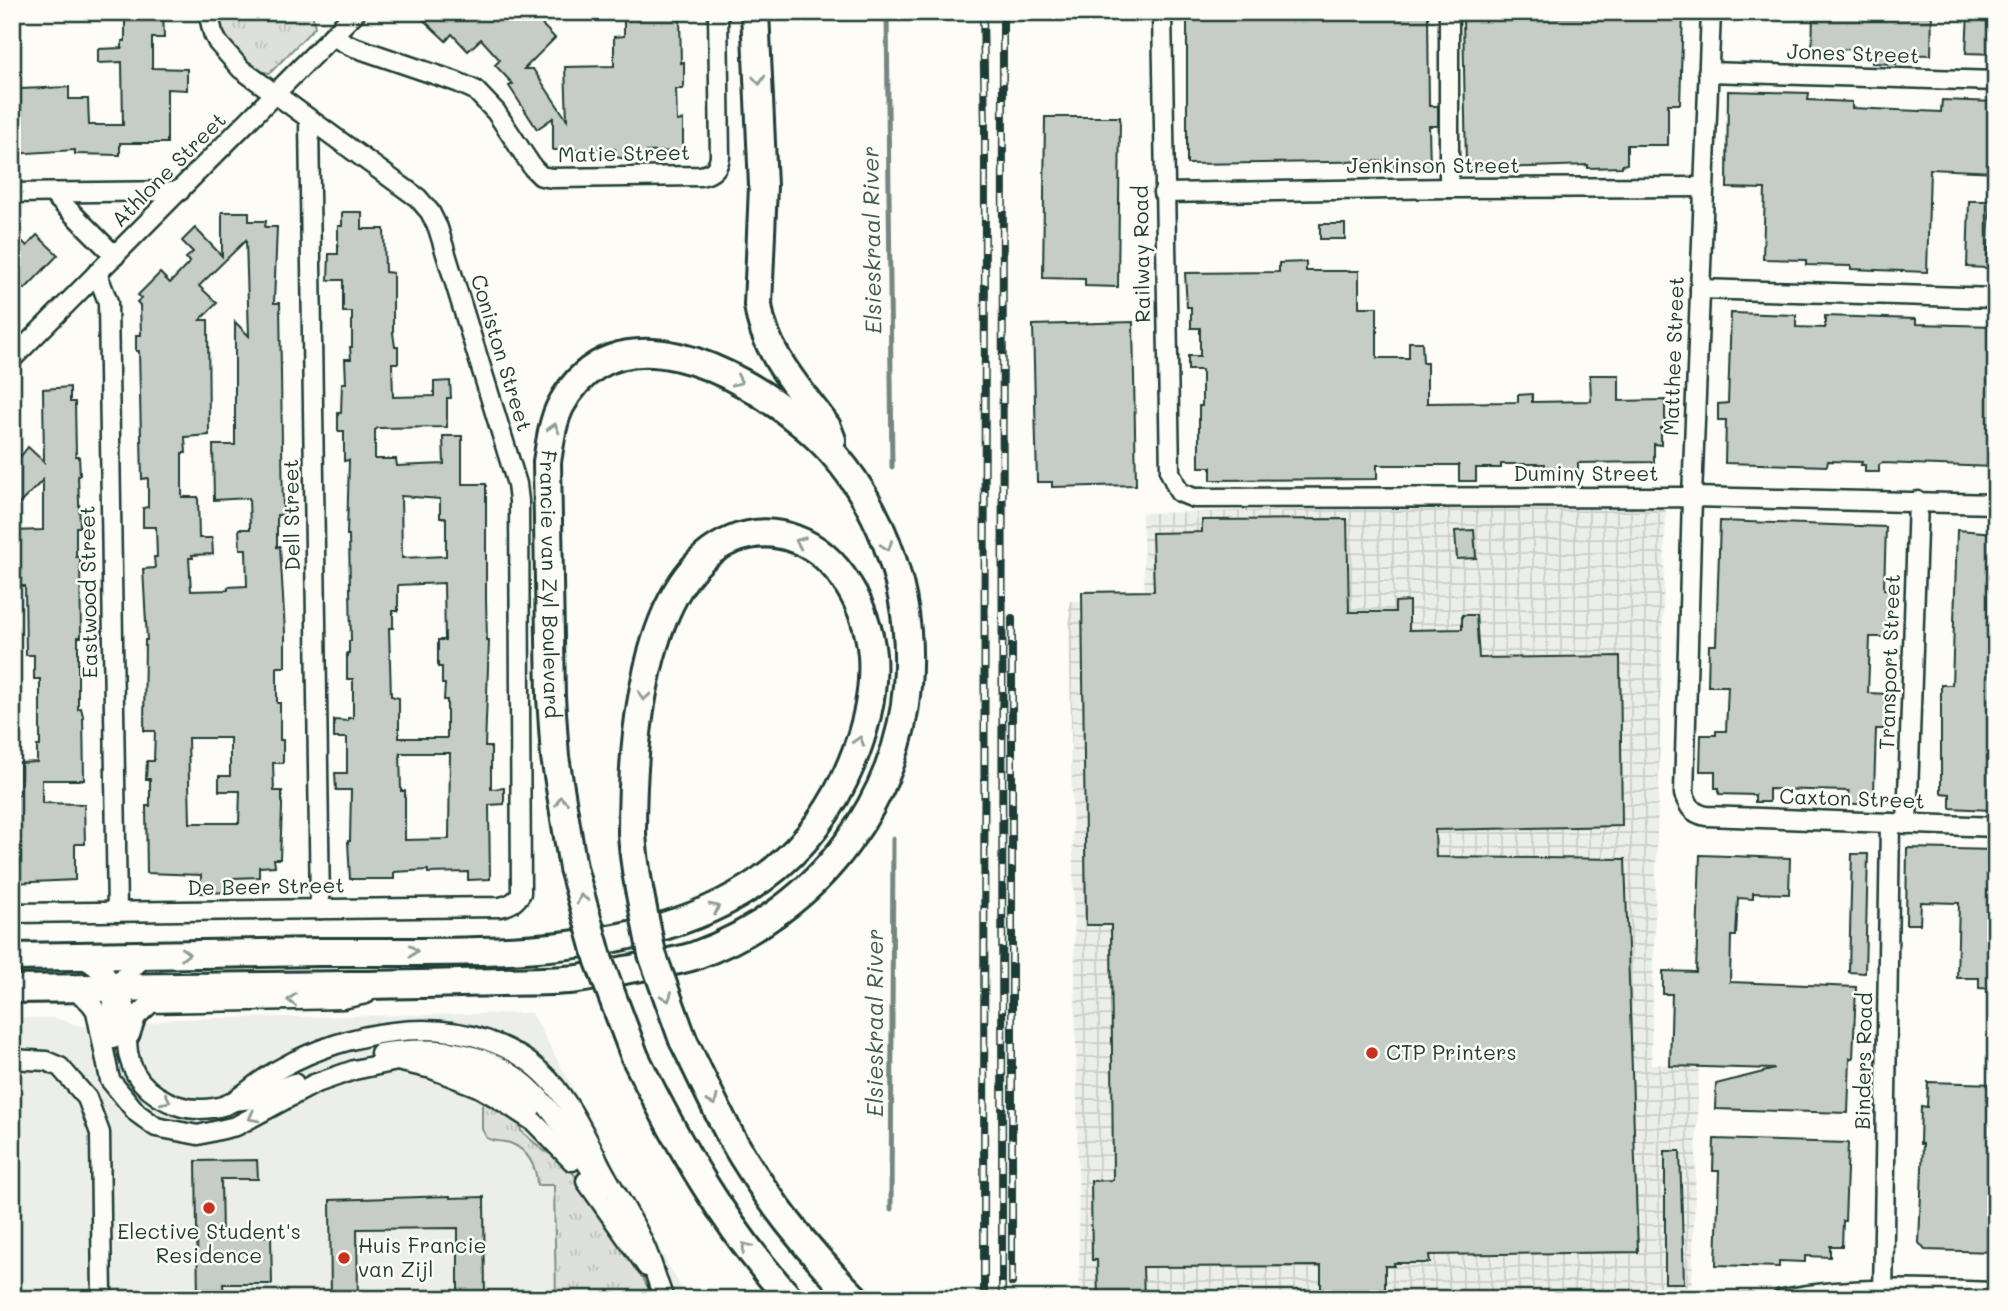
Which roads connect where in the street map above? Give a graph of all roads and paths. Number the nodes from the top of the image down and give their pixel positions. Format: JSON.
{"nodes":[{"id":1,"x":208,"y":12,"type":"edge"},
{"id":2,"x":356,"y":12,"type":"edge"},
{"id":3,"x":718,"y":12,"type":"edge"},
{"id":4,"x":755,"y":12,"type":"edge"},
{"id":5,"x":1162,"y":12,"type":"edge"},
{"id":6,"x":1448,"y":12,"type":"edge"},
{"id":7,"x":1711,"y":12,"type":"edge"},
{"id":8,"x":332,"y":36,"type":"junction"},
{"id":9,"x":1708,"y":72,"type":"junction"},
{"id":10,"x":1996,"y":81,"type":"edge"},
{"id":11,"x":275,"y":95,"type":"junction"},
{"id":12,"x":309,"y":120,"type":"junction"},
{"id":13,"x":1703,"y":187,"type":"junction"},
{"id":14,"x":1449,"y":188,"type":"junction"},
{"id":15,"x":180,"y":191,"type":"junction"},
{"id":16,"x":12,"y":193,"type":"edge"},
{"id":17,"x":52,"y":193,"type":"junction"},
{"id":18,"x":1163,"y":193,"type":"junction"},
{"id":19,"x":115,"y":256,"type":"junction"},
{"id":20,"x":97,"y":273,"type":"junction"},
{"id":21,"x":1700,"y":289,"type":"junction"},
{"id":22,"x":1996,"y":298,"type":"edge"},
{"id":23,"x":12,"y":359,"type":"edge"},
{"id":24,"x":842,"y":466,"type":"junction"},
{"id":25,"x":1179,"y":492,"type":"joint"},
{"id":26,"x":1692,"y":497,"type":"junction"},
{"id":27,"x":1918,"y":501,"type":"junction"},
{"id":28,"x":1996,"y":503,"type":"edge"},
{"id":29,"x":1706,"y":816,"type":"joint"},
{"id":30,"x":1899,"y":823,"type":"junction"},
{"id":31,"x":1996,"y":827,"type":"edge"},
{"id":32,"x":517,"y":899,"type":"joint"},
{"id":33,"x":320,"y":909,"type":"junction"},
{"id":34,"x":117,"y":912,"type":"junction"},
{"id":35,"x":12,"y":914,"type":"edge"},
{"id":36,"x":150,"y":954,"type":"junction"},
{"id":37,"x":69,"y":956,"type":"junction"},
{"id":38,"x":12,"y":957,"type":"edge"},
{"id":39,"x":407,"y":985,"type":"junction"},
{"id":40,"x":69,"y":988,"type":"junction"},
{"id":41,"x":116,"y":988,"type":"junction"},
{"id":42,"x":12,"y":989,"type":"edge"},
{"id":43,"x":127,"y":1043,"type":"junction"},
{"id":44,"x":12,"y":1059,"type":"edge"},
{"id":45,"x":198,"y":1135,"type":"junction"},
{"id":46,"x":655,"y":1278,"type":"junction"},
{"id":47,"x":1996,"y":1292,"type":"edge"},
{"id":48,"x":1884,"y":1293,"type":"edge"},
{"id":49,"x":102,"y":1299,"type":"edge"},
{"id":50,"x":664,"y":1299,"type":"edge"},
{"id":51,"x":790,"y":1299,"type":"edge"},
{"id":52,"x":856,"y":1299,"type":"edge"},
{"id":53,"x":1782,"y":1299,"type":"edge"}],
"edges":[{"from":1,"to":11,"type":"street","name":"Coniston Street"},
{"from":2,"to":8,"type":"street","name":"Athlone Street"},
{"from":3,"to":8,"type":"street","name":"Matie Street"},
{"from":4,"to":24,"type":"main road","one_way":true},
{"from":5,"to":18,"type":"street","name":"Railway Road"},
{"from":6,"to":14,"type":"street"},
{"from":7,"to":9,"type":"street","name":"Matthee Street"},
{"from":8,"to":11,"type":"street","name":"Athlone Street"},
{"from":9,"to":10,"type":"street","name":"Jones Street"},
{"from":9,"to":13,"type":"street","name":"Matthee Street"},
{"from":11,"to":12,"type":"street","name":"Coniston Street"},
{"from":11,"to":15,"type":"street","name":"Athlone Street"},
{"from":12,"to":32,"type":"street","name":"Coniston Street"},
{"from":12,"to":33,"type":"street","name":"Dell Street"},
{"from":13,"to":14,"type":"street","name":"Jenkinson Street"},
{"from":13,"to":21,"type":"street","name":"Matthee Street"},
{"from":14,"to":18,"type":"street","name":"Jenkinson Street"},
{"from":15,"to":17,"type":"street"},
{"from":15,"to":19,"type":"street","name":"Athlone Street"},
{"from":16,"to":17,"type":"street"},
{"from":17,"to":19,"type":"street"},
{"from":18,"to":25,"type":"street","name":"Railway Road"},
{"from":19,"to":20,"type":"street","name":"Athlone Street"},
{"from":20,"to":23,"type":"street","name":"Athlone Street"},
{"from":20,"to":34,"type":"street","name":"Eastwood Street"},
{"from":21,"to":22,"type":"street"},
{"from":21,"to":26,"type":"street","name":"Matthee Street"},
{"from":24,"to":39,"type":"main road","name":"Francie van Zyl Boulevard","one_way":true},
{"from":51,"to":24,"type":"main road","name":"Francie van Zyl Boulevard","one_way":true,"bridge":true},
{"from":25,"to":26,"type":"street","name":"Duminy Street"},
{"from":26,"to":27,"type":"street","name":"Duminy Street"},
{"from":26,"to":29,"type":"street","name":"Matthee Street"},
{"from":27,"to":28,"type":"street","name":"Duminy Street"},
{"from":27,"to":30,"type":"street","name":"Transport Street"},
{"from":29,"to":30,"type":"street","name":"Caxton Street"},
{"from":30,"to":31,"type":"street","name":"Caxton Street"},
{"from":30,"to":48,"type":"street","name":"Binders Road"},
{"from":32,"to":33,"type":"street","name":"De Beer Street"},
{"from":33,"to":34,"type":"street","name":"De Beer Street"},
{"from":34,"to":35,"type":"street","name":"De Beer Street"},
{"from":36,"to":37,"type":"main road"},
{"from":36,"to":41,"type":"street"},
{"from":36,"to":52,"type":"main road","one_way":true,"bridge":true},
{"from":37,"to":38,"type":"main road"},
{"from":37,"to":41,"type":"street"},
{"from":39,"to":41,"type":"main road","name":"Francie van Zyl Boulevard"},
{"from":39,"to":43,"type":"street","one_way":true},
{"from":40,"to":41,"type":"main road","name":"Francie van Zyl Boulevard"},
{"from":40,"to":42,"type":"main road","name":"Francie van Zyl Boulevard"},
{"from":40,"to":45,"type":"street"},
{"from":41,"to":43,"type":"street"},
{"from":41,"to":45,"type":"street"},
{"from":43,"to":46,"type":"street","one_way":true},
{"from":44,"to":49,"type":"street"},
{"from":46,"to":45,"type":"street","one_way":true},
{"from":46,"to":50,"type":"street"},
{"from":47,"to":48,"type":"street"},
{"from":48,"to":53,"type":"street"}]}
